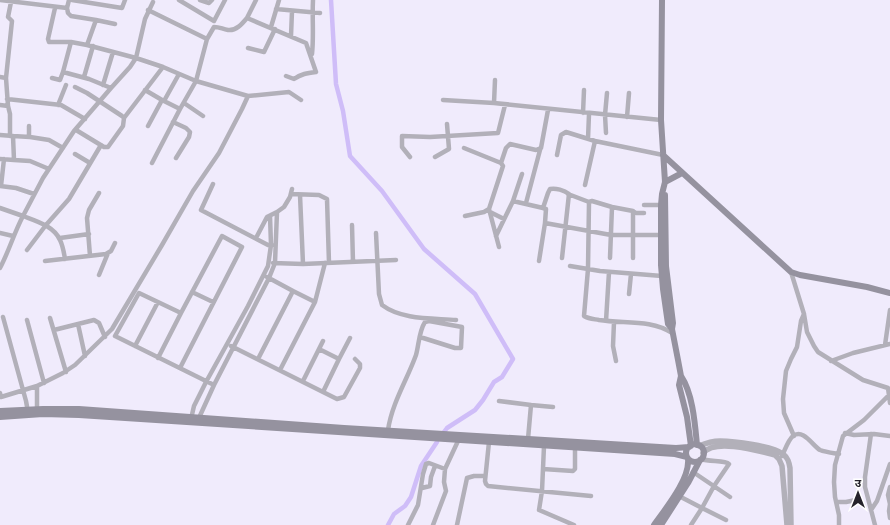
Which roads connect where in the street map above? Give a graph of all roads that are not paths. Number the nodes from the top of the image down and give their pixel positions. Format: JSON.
{"nodes":[{"id":1,"x":0,"y":0,"type":"edge"},
{"id":2,"x":70,"y":0,"type":"edge"},
{"id":3,"x":125,"y":0,"type":"edge"},
{"id":4,"x":179,"y":0,"type":"edge"},
{"id":5,"x":201,"y":0,"type":"edge"},
{"id":6,"x":212,"y":0,"type":"edge"},
{"id":7,"x":225,"y":0,"type":"edge"},
{"id":8,"x":256,"y":0,"type":"edge"},
{"id":9,"x":279,"y":0,"type":"edge"},
{"id":10,"x":313,"y":0,"type":"edge"},
{"id":11,"x":662,"y":0,"type":"edge"},
{"id":12,"x":152,"y":1,"type":"edge"},
{"id":13,"x":11,"y":2,"type":"junction"},
{"id":14,"x":55,"y":8,"type":"junction"},
{"id":15,"x":68,"y":8,"type":"junction"},
{"id":16,"x":276,"y":9,"type":"junction"},
{"id":17,"x":148,"y":10,"type":"junction"},
{"id":18,"x":292,"y":11,"type":"junction"},
{"id":19,"x":312,"y":12,"type":"junction"},
{"id":20,"x":320,"y":13,"type":"dead end"},
{"id":21,"x":247,"y":18,"type":"junction"},
{"id":22,"x":96,"y":20,"type":"junction"},
{"id":23,"x":115,"y":24,"type":"dead end"},
{"id":24,"x":273,"y":28,"type":"junction"},
{"id":25,"x":291,"y":36,"type":"junction"},
{"id":26,"x":207,"y":39,"type":"junction"},
{"id":27,"x":71,"y":42,"type":"junction"},
{"id":28,"x":87,"y":45,"type":"junction"},
{"id":29,"x":93,"y":46,"type":"junction"},
{"id":30,"x":248,"y":48,"type":"dead end"},
{"id":31,"x":113,"y":52,"type":"junction"},
{"id":32,"x":311,"y":56,"type":"junction"},
{"id":33,"x":136,"y":58,"type":"junction"},
{"id":34,"x":163,"y":67,"type":"junction"},
{"id":35,"x":63,"y":72,"type":"junction"},
{"id":36,"x":179,"y":74,"type":"junction"},
{"id":37,"x":286,"y":76,"type":"dead end"},
{"id":38,"x":0,"y":77,"type":"edge"},
{"id":39,"x":84,"y":77,"type":"junction"},
{"id":40,"x":6,"y":78,"type":"junction"},
{"id":41,"x":52,"y":78,"type":"dead end"},
{"id":42,"x":495,"y":80,"type":"dead end"},
{"id":43,"x":196,"y":81,"type":"junction"},
{"id":44,"x":103,"y":84,"type":"junction"},
{"id":45,"x":66,"y":85,"type":"dead end"},
{"id":46,"x":75,"y":88,"type":"dead end"},
{"id":47,"x":111,"y":88,"type":"junction"},
{"id":48,"x":145,"y":90,"type":"junction"},
{"id":49,"x":584,"y":90,"type":"dead end"},
{"id":50,"x":607,"y":93,"type":"dead end"},
{"id":51,"x":629,"y":93,"type":"dead end"},
{"id":52,"x":248,"y":96,"type":"junction"},
{"id":53,"x":7,"y":99,"type":"junction"},
{"id":54,"x":163,"y":100,"type":"junction"},
{"id":55,"x":301,"y":100,"type":"dead end"},
{"id":56,"x":442,"y":100,"type":"dead end"},
{"id":57,"x":100,"y":101,"type":"junction"},
{"id":58,"x":184,"y":103,"type":"junction"},
{"id":59,"x":494,"y":103,"type":"junction"},
{"id":60,"x":505,"y":104,"type":"junction"},
{"id":61,"x":0,"y":105,"type":"edge"},
{"id":62,"x":58,"y":105,"type":"junction"},
{"id":63,"x":8,"y":106,"type":"junction"},
{"id":64,"x":180,"y":109,"type":"junction"},
{"id":65,"x":548,"y":110,"type":"junction"},
{"id":66,"x":583,"y":113,"type":"junction"},
{"id":67,"x":589,"y":114,"type":"junction"},
{"id":68,"x":605,"y":115,"type":"junction"},
{"id":69,"x":203,"y":116,"type":"dead end"},
{"id":70,"x":124,"y":118,"type":"junction"},
{"id":71,"x":627,"y":118,"type":"junction"},
{"id":72,"x":85,"y":119,"type":"junction"},
{"id":73,"x":661,"y":120,"type":"junction"},
{"id":74,"x":173,"y":122,"type":"junction"},
{"id":75,"x":446,"y":124,"type":"dead end"},
{"id":76,"x":29,"y":126,"type":"dead end"},
{"id":77,"x":148,"y":126,"type":"dead end"},
{"id":78,"x":76,"y":130,"type":"junction"},
{"id":79,"x":606,"y":133,"type":"dead end"},
{"id":80,"x":0,"y":135,"type":"edge"},
{"id":81,"x":11,"y":136,"type":"junction"},
{"id":82,"x":448,"y":136,"type":"junction"},
{"id":83,"x":29,"y":137,"type":"junction"},
{"id":84,"x":588,"y":139,"type":"junction"},
{"id":85,"x":595,"y":141,"type":"junction"},
{"id":86,"x":101,"y":145,"type":"junction"},
{"id":87,"x":63,"y":148,"type":"junction"},
{"id":88,"x":464,"y":148,"type":"dead end"},
{"id":89,"x":540,"y":150,"type":"junction"},
{"id":90,"x":75,"y":154,"type":"dead end"},
{"id":91,"x":557,"y":155,"type":"dead end"},
{"id":92,"x":663,"y":155,"type":"junction"},
{"id":93,"x":410,"y":157,"type":"dead end"},
{"id":94,"x":435,"y":157,"type":"dead end"},
{"id":95,"x":176,"y":158,"type":"dead end"},
{"id":96,"x":2,"y":159,"type":"edge"},
{"id":97,"x":14,"y":160,"type":"junction"},
{"id":98,"x":152,"y":162,"type":"dead end"},
{"id":99,"x":90,"y":163,"type":"junction"},
{"id":100,"x":500,"y":163,"type":"junction"},
{"id":101,"x":50,"y":169,"type":"junction"},
{"id":102,"x":682,"y":173,"type":"junction"},
{"id":103,"x":522,"y":174,"type":"dead end"},
{"id":104,"x":213,"y":184,"type":"dead end"},
{"id":105,"x":664,"y":184,"type":"junction"},
{"id":106,"x":1,"y":186,"type":"edge"},
{"id":107,"x":585,"y":186,"type":"dead end"},
{"id":108,"x":292,"y":189,"type":"dead end"},
{"id":109,"x":99,"y":193,"type":"dead end"},
{"id":110,"x":34,"y":194,"type":"junction"},
{"id":111,"x":291,"y":194,"type":"junction"},
{"id":112,"x":568,"y":194,"type":"junction"},
{"id":113,"x":300,"y":195,"type":"junction"},
{"id":114,"x":513,"y":201,"type":"junction"},
{"id":115,"x":589,"y":202,"type":"junction"},
{"id":116,"x":526,"y":203,"type":"junction"},
{"id":117,"x":644,"y":205,"type":"dead end"},
{"id":118,"x":661,"y":205,"type":"junction"},
{"id":119,"x":612,"y":207,"type":"junction"},
{"id":120,"x":0,"y":208,"type":"edge"},
{"id":121,"x":543,"y":208,"type":"junction"},
{"id":122,"x":489,"y":211,"type":"junction"},
{"id":123,"x":633,"y":211,"type":"junction"},
{"id":124,"x":277,"y":212,"type":"junction"},
{"id":125,"x":644,"y":213,"type":"dead end"},
{"id":126,"x":23,"y":216,"type":"junction"},
{"id":127,"x":270,"y":216,"type":"junction"},
{"id":128,"x":465,"y":216,"type":"dead end"},
{"id":129,"x":504,"y":219,"type":"junction"},
{"id":130,"x":545,"y":223,"type":"junction"},
{"id":131,"x":46,"y":225,"type":"junction"},
{"id":132,"x":352,"y":225,"type":"dead end"},
{"id":133,"x":564,"y":227,"type":"junction"},
{"id":134,"x":588,"y":231,"type":"junction"},
{"id":135,"x":0,"y":233,"type":"edge"},
{"id":136,"x":376,"y":233,"type":"dead end"},
{"id":137,"x":89,"y":234,"type":"junction"},
{"id":138,"x":611,"y":235,"type":"junction"},
{"id":139,"x":634,"y":235,"type":"junction"},
{"id":140,"x":661,"y":235,"type":"junction"},
{"id":141,"x":13,"y":236,"type":"junction"},
{"id":142,"x":496,"y":236,"type":"junction"},
{"id":143,"x":60,"y":238,"type":"junction"},
{"id":144,"x":256,"y":238,"type":"junction"},
{"id":145,"x":115,"y":243,"type":"dead end"},
{"id":146,"x":271,"y":245,"type":"junction"},
{"id":147,"x":277,"y":246,"type":"junction"},
{"id":148,"x":499,"y":247,"type":"dead end"},
{"id":149,"x":27,"y":250,"type":"dead end"},
{"id":150,"x":108,"y":253,"type":"junction"},
{"id":151,"x":90,"y":256,"type":"junction"},
{"id":152,"x":562,"y":258,"type":"dead end"},
{"id":153,"x":610,"y":258,"type":"dead end"},
{"id":154,"x":633,"y":258,"type":"dead end"},
{"id":155,"x":66,"y":259,"type":"junction"},
{"id":156,"x":396,"y":260,"type":"dead end"},
{"id":157,"x":45,"y":261,"type":"dead end"},
{"id":158,"x":378,"y":261,"type":"junction"},
{"id":159,"x":539,"y":261,"type":"dead end"},
{"id":160,"x":269,"y":262,"type":"junction"},
{"id":161,"x":353,"y":262,"type":"junction"},
{"id":162,"x":275,"y":263,"type":"junction"},
{"id":163,"x":327,"y":263,"type":"junction"},
{"id":164,"x":303,"y":264,"type":"junction"},
{"id":165,"x":1,"y":266,"type":"edge"},
{"id":166,"x":570,"y":266,"type":"dead end"},
{"id":167,"x":588,"y":269,"type":"junction"},
{"id":168,"x":609,"y":272,"type":"junction"},
{"id":169,"x":791,"y":272,"type":"junction"},
{"id":170,"x":631,"y":274,"type":"junction"},
{"id":171,"x":99,"y":275,"type":"dead end"},
{"id":172,"x":264,"y":275,"type":"junction"},
{"id":173,"x":662,"y":276,"type":"junction"},
{"id":174,"x":269,"y":278,"type":"junction"},
{"id":175,"x":294,"y":291,"type":"junction"},
{"id":176,"x":192,"y":292,"type":"junction"},
{"id":177,"x":890,"y":293,"type":"edge"},
{"id":178,"x":629,"y":294,"type":"dead end"},
{"id":179,"x":158,"y":302,"type":"junction"},
{"id":180,"x":213,"y":302,"type":"junction"},
{"id":181,"x":316,"y":302,"type":"junction"},
{"id":182,"x":890,"y":310,"type":"edge"},
{"id":183,"x":181,"y":313,"type":"junction"},
{"id":184,"x":804,"y":314,"type":"junction"},
{"id":185,"x":3,"y":317,"type":"dead end"},
{"id":186,"x":50,"y":318,"type":"dead end"},
{"id":187,"x":26,"y":320,"type":"dead end"},
{"id":188,"x":456,"y":320,"type":"dead end"},
{"id":189,"x":606,"y":321,"type":"junction"},
{"id":190,"x":614,"y":322,"type":"junction"},
{"id":191,"x":78,"y":324,"type":"junction"},
{"id":192,"x":54,"y":330,"type":"junction"},
{"id":193,"x":672,"y":331,"type":"junction"},
{"id":194,"x":104,"y":336,"type":"junction"},
{"id":195,"x":420,"y":337,"type":"junction"},
{"id":196,"x":350,"y":338,"type":"dead end"},
{"id":197,"x":323,"y":342,"type":"dead end"},
{"id":198,"x":228,"y":344,"type":"junction"},
{"id":199,"x":888,"y":344,"type":"edge"},
{"id":200,"x":135,"y":346,"type":"junction"},
{"id":201,"x":234,"y":347,"type":"junction"},
{"id":202,"x":319,"y":349,"type":"junction"},
{"id":203,"x":85,"y":356,"type":"junction"},
{"id":204,"x":158,"y":358,"type":"junction"},
{"id":205,"x":258,"y":359,"type":"junction"},
{"id":206,"x":339,"y":359,"type":"junction"},
{"id":207,"x":355,"y":359,"type":"dead end"},
{"id":208,"x":616,"y":361,"type":"dead end"},
{"id":209,"x":831,"y":361,"type":"junction"},
{"id":210,"x":180,"y":368,"type":"junction"},
{"id":211,"x":280,"y":370,"type":"junction"},
{"id":212,"x":66,"y":372,"type":"junction"},
{"id":213,"x":681,"y":376,"type":"junction"},
{"id":214,"x":303,"y":381,"type":"junction"},
{"id":215,"x":206,"y":382,"type":"junction"},
{"id":216,"x":44,"y":383,"type":"junction"},
{"id":217,"x":214,"y":385,"type":"junction"},
{"id":218,"x":38,"y":386,"type":"junction"},
{"id":219,"x":23,"y":391,"type":"junction"},
{"id":220,"x":323,"y":392,"type":"junction"},
{"id":221,"x":890,"y":394,"type":"edge"},
{"id":222,"x":0,"y":396,"type":"edge"},
{"id":223,"x":499,"y":401,"type":"dead end"},
{"id":224,"x":890,"y":403,"type":"edge"},
{"id":225,"x":531,"y":405,"type":"junction"},
{"id":226,"x":553,"y":407,"type":"dead end"},
{"id":227,"x":37,"y":409,"type":"junction"},
{"id":228,"x":0,"y":411,"type":"edge"},
{"id":229,"x":28,"y":412,"type":"junction"},
{"id":230,"x":0,"y":416,"type":"edge"},
{"id":231,"x":194,"y":420,"type":"junction"},
{"id":232,"x":388,"y":430,"type":"junction"},
{"id":233,"x":845,"y":433,"type":"junction"},
{"id":234,"x":871,"y":434,"type":"junction"},
{"id":235,"x":890,"y":436,"type":"edge"},
{"id":236,"x":792,"y":437,"type":"junction"},
{"id":237,"x":528,"y":439,"type":"junction"},
{"id":238,"x":458,"y":441,"type":"junction"},
{"id":239,"x":489,"y":442,"type":"junction"},
{"id":240,"x":544,"y":446,"type":"junction"},
{"id":241,"x":694,"y":446,"type":"junction"},
{"id":242,"x":575,"y":448,"type":"junction"},
{"id":243,"x":838,"y":454,"type":"junction"},
{"id":244,"x":781,"y":456,"type":"junction"},
{"id":245,"x":701,"y":457,"type":"junction"},
{"id":246,"x":687,"y":458,"type":"junction"},
{"id":247,"x":890,"y":464,"type":"edge"},
{"id":248,"x":435,"y":466,"type":"junction"},
{"id":249,"x":445,"y":469,"type":"junction"},
{"id":250,"x":543,"y":469,"type":"junction"},
{"id":251,"x":693,"y":472,"type":"junction"},
{"id":252,"x":485,"y":476,"type":"junction"},
{"id":253,"x":714,"y":486,"type":"junction"},
{"id":254,"x":890,"y":487,"type":"edge"},
{"id":255,"x":422,"y":488,"type":"junction"},
{"id":256,"x":542,"y":491,"type":"junction"},
{"id":257,"x":879,"y":494,"type":"junction"},
{"id":258,"x":677,"y":495,"type":"junction"},
{"id":259,"x":591,"y":496,"type":"dead end"},
{"id":260,"x":888,"y":496,"type":"junction"},
{"id":261,"x":730,"y":497,"type":"dead end"},
{"id":262,"x":856,"y":500,"type":"dead end"},
{"id":263,"x":836,"y":502,"type":"junction"},
{"id":264,"x":890,"y":504,"type":"edge"},
{"id":265,"x":702,"y":508,"type":"junction"},
{"id":266,"x":871,"y":510,"type":"junction"},
{"id":267,"x":890,"y":518,"type":"edge"},
{"id":268,"x":726,"y":520,"type":"dead end"},
{"id":269,"x":408,"y":525,"type":"edge"},
{"id":270,"x":434,"y":525,"type":"edge"},
{"id":271,"x":457,"y":525,"type":"edge"},
{"id":272,"x":574,"y":525,"type":"edge"},
{"id":273,"x":654,"y":525,"type":"edge"},
{"id":274,"x":661,"y":525,"type":"edge"},
{"id":275,"x":691,"y":525,"type":"edge"},
{"id":276,"x":787,"y":525,"type":"edge"},
{"id":277,"x":792,"y":525,"type":"edge"},
{"id":278,"x":839,"y":525,"type":"edge"},
{"id":279,"x":876,"y":525,"type":"edge"}],
"edges":[{"from":1,"to":13,"type":"street"},
{"from":2,"to":3,"type":"street"},
{"from":2,"to":15,"type":"street"},
{"from":4,"to":7,"type":"street"},
{"from":5,"to":6,"type":"street"},
{"from":8,"to":21,"type":"street"},
{"from":9,"to":16,"type":"street"},
{"from":10,"to":19,"type":"street"},
{"from":11,"to":73,"type":"main road"},
{"from":12,"to":17,"type":"street"},
{"from":13,"to":14,"type":"street"},
{"from":13,"to":40,"type":"street"},
{"from":14,"to":15,"type":"street"},
{"from":14,"to":27,"type":"street"},
{"from":15,"to":22,"type":"street"},
{"from":16,"to":18,"type":"street"},
{"from":16,"to":24,"type":"street"},
{"from":17,"to":26,"type":"street"},
{"from":17,"to":33,"type":"street"},
{"from":18,"to":19,"type":"street"},
{"from":18,"to":25,"type":"street"},
{"from":19,"to":20,"type":"street"},
{"from":19,"to":32,"type":"street"},
{"from":21,"to":24,"type":"street"},
{"from":21,"to":26,"type":"street"},
{"from":22,"to":23,"type":"street"},
{"from":22,"to":28,"type":"street"},
{"from":24,"to":25,"type":"street"},
{"from":24,"to":30,"type":"street"},
{"from":25,"to":32,"type":"street"},
{"from":26,"to":43,"type":"street"},
{"from":27,"to":28,"type":"street"},
{"from":27,"to":35,"type":"street"},
{"from":28,"to":29,"type":"street"},
{"from":29,"to":31,"type":"street"},
{"from":29,"to":39,"type":"street"},
{"from":31,"to":33,"type":"street"},
{"from":31,"to":44,"type":"street"},
{"from":32,"to":37,"type":"street"},
{"from":33,"to":34,"type":"street"},
{"from":33,"to":47,"type":"street"},
{"from":34,"to":36,"type":"street"},
{"from":34,"to":48,"type":"street"},
{"from":35,"to":39,"type":"street"},
{"from":35,"to":41,"type":"street"},
{"from":36,"to":43,"type":"street"},
{"from":36,"to":54,"type":"street"},
{"from":38,"to":40,"type":"street"},
{"from":39,"to":44,"type":"street"},
{"from":40,"to":53,"type":"street"},
{"from":42,"to":59,"type":"street"},
{"from":43,"to":52,"type":"street"},
{"from":43,"to":58,"type":"street"},
{"from":44,"to":47,"type":"street"},
{"from":45,"to":62,"type":"street"},
{"from":46,"to":57,"type":"street"},
{"from":47,"to":57,"type":"street"},
{"from":48,"to":54,"type":"street"},
{"from":48,"to":70,"type":"street"},
{"from":49,"to":66,"type":"street"},
{"from":50,"to":68,"type":"street"},
{"from":51,"to":71,"type":"street"},
{"from":52,"to":55,"type":"street"},
{"from":52,"to":194,"type":"street"},
{"from":53,"to":62,"type":"street"},
{"from":53,"to":63,"type":"street"},
{"from":54,"to":64,"type":"street"},
{"from":54,"to":77,"type":"street"},
{"from":56,"to":59,"type":"street"},
{"from":57,"to":70,"type":"street"},
{"from":57,"to":72,"type":"street"},
{"from":58,"to":64,"type":"street"},
{"from":58,"to":69,"type":"street"},
{"from":59,"to":60,"type":"street"},
{"from":60,"to":65,"type":"street"},
{"from":60,"to":82,"type":"street"},
{"from":61,"to":63,"type":"street"},
{"from":62,"to":72,"type":"street"},
{"from":63,"to":81,"type":"street"},
{"from":64,"to":74,"type":"street"},
{"from":65,"to":66,"type":"street"},
{"from":65,"to":89,"type":"street"},
{"from":66,"to":67,"type":"street"},
{"from":67,"to":68,"type":"street"},
{"from":67,"to":84,"type":"street"},
{"from":68,"to":71,"type":"street"},
{"from":68,"to":79,"type":"street"},
{"from":70,"to":86,"type":"street"},
{"from":71,"to":73,"type":"street"},
{"from":72,"to":78,"type":"street"},
{"from":73,"to":92,"type":"main road"},
{"from":74,"to":95,"type":"street"},
{"from":74,"to":98,"type":"street"},
{"from":75,"to":82,"type":"street"},
{"from":76,"to":83,"type":"street"},
{"from":78,"to":86,"type":"street"},
{"from":78,"to":87,"type":"street"},
{"from":80,"to":81,"type":"street"},
{"from":81,"to":83,"type":"street"},
{"from":81,"to":97,"type":"street"},
{"from":82,"to":93,"type":"street"},
{"from":82,"to":94,"type":"street"},
{"from":83,"to":87,"type":"street"},
{"from":84,"to":85,"type":"street"},
{"from":84,"to":91,"type":"street"},
{"from":85,"to":92,"type":"street"},
{"from":85,"to":107,"type":"street"},
{"from":86,"to":99,"type":"street"},
{"from":87,"to":101,"type":"street"},
{"from":88,"to":100,"type":"street"},
{"from":89,"to":100,"type":"street"},
{"from":89,"to":116,"type":"street"},
{"from":90,"to":99,"type":"street"},
{"from":92,"to":102,"type":"main road"},
{"from":92,"to":105,"type":"main road"},
{"from":96,"to":97,"type":"street"},
{"from":96,"to":106,"type":"street"},
{"from":97,"to":101,"type":"street"},
{"from":99,"to":131,"type":"street"},
{"from":100,"to":122,"type":"street"},
{"from":101,"to":110,"type":"street"},
{"from":102,"to":105,"type":"main road"},
{"from":102,"to":169,"type":"main road"},
{"from":103,"to":114,"type":"street"},
{"from":104,"to":144,"type":"street"},
{"from":105,"to":118,"type":"main road"},
{"from":105,"to":193,"type":"main road"},
{"from":106,"to":110,"type":"street"},
{"from":108,"to":111,"type":"street"},
{"from":109,"to":137,"type":"street"},
{"from":110,"to":126,"type":"street"},
{"from":111,"to":113,"type":"street"},
{"from":111,"to":124,"type":"street"},
{"from":112,"to":115,"type":"street"},
{"from":112,"to":121,"type":"street"},
{"from":112,"to":133,"type":"street"},
{"from":113,"to":163,"type":"street"},
{"from":113,"to":164,"type":"street"},
{"from":114,"to":116,"type":"street"},
{"from":114,"to":129,"type":"street"},
{"from":115,"to":119,"type":"street"},
{"from":115,"to":134,"type":"street"},
{"from":116,"to":121,"type":"street"},
{"from":117,"to":118,"type":"street"},
{"from":118,"to":140,"type":"main road"},
{"from":119,"to":123,"type":"street"},
{"from":119,"to":138,"type":"street"},
{"from":120,"to":126,"type":"street"},
{"from":121,"to":130,"type":"street"},
{"from":122,"to":128,"type":"street"},
{"from":122,"to":129,"type":"street"},
{"from":122,"to":142,"type":"street"},
{"from":123,"to":125,"type":"street"},
{"from":123,"to":139,"type":"street"},
{"from":124,"to":127,"type":"street"},
{"from":124,"to":147,"type":"street"},
{"from":126,"to":131,"type":"street"},
{"from":126,"to":141,"type":"street"},
{"from":127,"to":144,"type":"street"},
{"from":127,"to":146,"type":"street"},
{"from":129,"to":142,"type":"street"},
{"from":130,"to":133,"type":"street"},
{"from":130,"to":159,"type":"street"},
{"from":131,"to":143,"type":"street"},
{"from":131,"to":149,"type":"street"},
{"from":132,"to":161,"type":"street"},
{"from":133,"to":134,"type":"street"},
{"from":133,"to":152,"type":"street"},
{"from":134,"to":138,"type":"street"},
{"from":134,"to":167,"type":"street"},
{"from":135,"to":141,"type":"street"},
{"from":136,"to":158,"type":"street"},
{"from":137,"to":143,"type":"street"},
{"from":137,"to":151,"type":"street"},
{"from":138,"to":139,"type":"street"},
{"from":138,"to":153,"type":"street"},
{"from":139,"to":140,"type":"street"},
{"from":139,"to":154,"type":"street"},
{"from":140,"to":173,"type":"main road"},
{"from":141,"to":165,"type":"street"},
{"from":142,"to":148,"type":"street"},
{"from":143,"to":155,"type":"street"},
{"from":144,"to":146,"type":"street"},
{"from":145,"to":150,"type":"street"},
{"from":146,"to":147,"type":"street"},
{"from":146,"to":160,"type":"street"},
{"from":147,"to":162,"type":"street"},
{"from":150,"to":151,"type":"street"},
{"from":150,"to":171,"type":"street"},
{"from":151,"to":155,"type":"street"},
{"from":155,"to":157,"type":"street"},
{"from":156,"to":158,"type":"street"},
{"from":158,"to":161,"type":"street"},
{"from":158,"to":188,"type":"street"},
{"from":160,"to":162,"type":"street"},
{"from":160,"to":172,"type":"street"},
{"from":161,"to":163,"type":"street"},
{"from":162,"to":164,"type":"street"},
{"from":162,"to":174,"type":"street"},
{"from":163,"to":164,"type":"street"},
{"from":163,"to":181,"type":"street"},
{"from":166,"to":167,"type":"street"},
{"from":167,"to":168,"type":"street"},
{"from":167,"to":189,"type":"street"},
{"from":168,"to":170,"type":"street"},
{"from":168,"to":189,"type":"street"},
{"from":169,"to":177,"type":"main road"},
{"from":169,"to":184,"type":"street"},
{"from":170,"to":173,"type":"street"},
{"from":170,"to":178,"type":"street"},
{"from":172,"to":174,"type":"street"},
{"from":172,"to":198,"type":"street"},
{"from":173,"to":193,"type":"main road"},
{"from":174,"to":175,"type":"street"},
{"from":174,"to":201,"type":"street"},
{"from":175,"to":181,"type":"street"},
{"from":175,"to":205,"type":"street"},
{"from":176,"to":180,"type":"street"},
{"from":176,"to":180,"type":"street"},
{"from":176,"to":183,"type":"street"},
{"from":179,"to":183,"type":"street"},
{"from":179,"to":200,"type":"street"},
{"from":179,"to":200,"type":"street"},
{"from":180,"to":210,"type":"street"},
{"from":181,"to":211,"type":"street"},
{"from":182,"to":199,"type":"street"},
{"from":183,"to":204,"type":"street"},
{"from":184,"to":209,"type":"street"},
{"from":184,"to":236,"type":"street"},
{"from":185,"to":219,"type":"street"},
{"from":186,"to":192,"type":"street"},
{"from":187,"to":216,"type":"street"},
{"from":189,"to":190,"type":"street"},
{"from":190,"to":193,"type":"street"},
{"from":190,"to":208,"type":"street"},
{"from":191,"to":192,"type":"street"},
{"from":191,"to":194,"type":"street"},
{"from":191,"to":203,"type":"street"},
{"from":192,"to":212,"type":"street"},
{"from":193,"to":213,"type":"main road"},
{"from":194,"to":203,"type":"street"},
{"from":195,"to":195,"type":"street"},
{"from":195,"to":232,"type":"street"},
{"from":196,"to":206,"type":"street"},
{"from":197,"to":202,"type":"street"},
{"from":198,"to":201,"type":"street"},
{"from":198,"to":215,"type":"street"},
{"from":199,"to":209,"type":"street"},
{"from":200,"to":204,"type":"street"},
{"from":201,"to":205,"type":"street"},
{"from":201,"to":217,"type":"street"},
{"from":202,"to":206,"type":"street"},
{"from":202,"to":214,"type":"street"},
{"from":203,"to":212,"type":"street"},
{"from":204,"to":210,"type":"street"},
{"from":205,"to":211,"type":"street"},
{"from":206,"to":220,"type":"street"},
{"from":207,"to":220,"type":"street"},
{"from":209,"to":221,"type":"street"},
{"from":210,"to":215,"type":"street"},
{"from":211,"to":214,"type":"street"},
{"from":212,"to":216,"type":"street"},
{"from":213,"to":241,"type":"main road"},
{"from":213,"to":241,"type":"main road"},
{"from":214,"to":220,"type":"street"},
{"from":215,"to":217,"type":"street"},
{"from":215,"to":231,"type":"street"},
{"from":216,"to":218,"type":"street"},
{"from":217,"to":231,"type":"street"},
{"from":218,"to":219,"type":"street"},
{"from":218,"to":227,"type":"street"},
{"from":219,"to":222,"type":"street"},
{"from":219,"to":229,"type":"street"},
{"from":221,"to":224,"type":"street"},
{"from":221,"to":233,"type":"street"},
{"from":223,"to":225,"type":"street"},
{"from":225,"to":226,"type":"street"},
{"from":225,"to":237,"type":"street"},
{"from":227,"to":229,"type":"main road"},
{"from":227,"to":231,"type":"main road"},
{"from":228,"to":229,"type":"main road"},
{"from":229,"to":230,"type":"main road"},
{"from":229,"to":231,"type":"main road"},
{"from":231,"to":232,"type":"main road"},
{"from":231,"to":238,"type":"main road"},
{"from":232,"to":237,"type":"main road"},
{"from":233,"to":234,"type":"street"},
{"from":233,"to":243,"type":"street"},
{"from":234,"to":235,"type":"street"},
{"from":234,"to":266,"type":"street"},
{"from":236,"to":243,"type":"street"},
{"from":236,"to":244,"type":"street"},
{"from":237,"to":241,"type":"main road"},
{"from":238,"to":239,"type":"main road"},
{"from":238,"to":249,"type":"street"},
{"from":239,"to":240,"type":"main road"},
{"from":239,"to":252,"type":"street"},
{"from":240,"to":242,"type":"main road"},
{"from":240,"to":250,"type":"street"},
{"from":241,"to":244,"type":"street"},
{"from":241,"to":245,"type":"main road"},
{"from":241,"to":246,"type":"main road"},
{"from":242,"to":246,"type":"main road"},
{"from":242,"to":250,"type":"street"},
{"from":243,"to":263,"type":"street"},
{"from":244,"to":245,"type":"street"},
{"from":244,"to":276,"type":"street"},
{"from":244,"to":277,"type":"street"},
{"from":245,"to":246,"type":"main road"},
{"from":245,"to":251,"type":"main road"},
{"from":245,"to":253,"type":"street"},
{"from":246,"to":258,"type":"main road"},
{"from":247,"to":257,"type":"street"},
{"from":248,"to":249,"type":"street"},
{"from":248,"to":255,"type":"street"},
{"from":248,"to":255,"type":"street"},
{"from":249,"to":270,"type":"street"},
{"from":250,"to":256,"type":"street"},
{"from":251,"to":253,"type":"street"},
{"from":251,"to":258,"type":"main road"},
{"from":252,"to":256,"type":"street"},
{"from":252,"to":271,"type":"street"},
{"from":253,"to":261,"type":"street"},
{"from":253,"to":265,"type":"street"},
{"from":254,"to":260,"type":"street"},
{"from":255,"to":269,"type":"street"},
{"from":256,"to":259,"type":"street"},
{"from":256,"to":272,"type":"street"},
{"from":257,"to":260,"type":"street"},
{"from":257,"to":266,"type":"street"},
{"from":258,"to":265,"type":"street"},
{"from":258,"to":273,"type":"main road"},
{"from":258,"to":274,"type":"main road"},
{"from":260,"to":264,"type":"street"},
{"from":262,"to":263,"type":"street"},
{"from":263,"to":278,"type":"street"},
{"from":264,"to":267,"type":"street"},
{"from":265,"to":268,"type":"street"},
{"from":265,"to":275,"type":"street"},
{"from":266,"to":279,"type":"street"}]}
